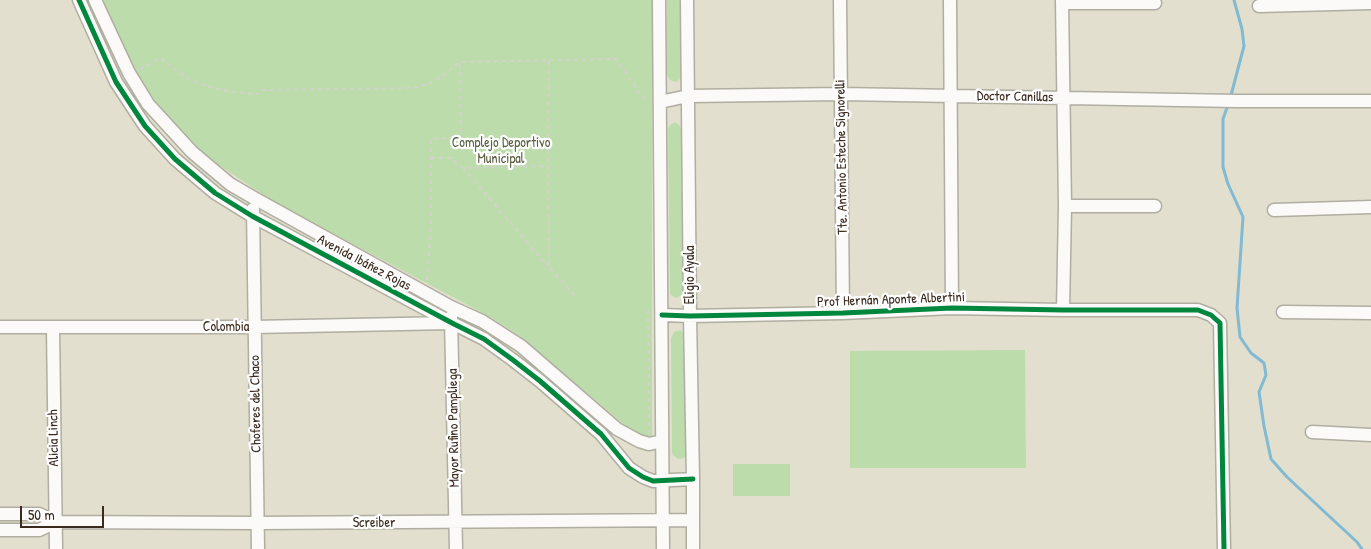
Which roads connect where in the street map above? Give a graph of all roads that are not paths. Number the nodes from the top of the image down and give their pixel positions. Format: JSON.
{"nodes":[{"id":1,"x":79,"y":0,"type":"edge"},
{"id":2,"x":95,"y":0,"type":"edge"},
{"id":3,"x":659,"y":0,"type":"edge"},
{"id":4,"x":687,"y":0,"type":"edge"},
{"id":5,"x":840,"y":0,"type":"edge"},
{"id":6,"x":950,"y":0,"type":"edge"},
{"id":7,"x":1062,"y":1,"type":"edge"},
{"id":8,"x":1155,"y":3,"type":"dead end"},
{"id":9,"x":1371,"y":3,"type":"edge"},
{"id":10,"x":1259,"y":6,"type":"dead end"},
{"id":11,"x":841,"y":94,"type":"junction"},
{"id":12,"x":688,"y":96,"type":"junction"},
{"id":13,"x":951,"y":96,"type":"junction"},
{"id":14,"x":1064,"y":97,"type":"junction"},
{"id":15,"x":1371,"y":101,"type":"edge"},
{"id":16,"x":660,"y":102,"type":"junction"},
{"id":17,"x":254,"y":198,"type":"junction"},
{"id":18,"x":1064,"y":206,"type":"junction"},
{"id":19,"x":1155,"y":206,"type":"dead end"},
{"id":20,"x":1371,"y":207,"type":"edge"},
{"id":21,"x":1274,"y":210,"type":"dead end"},
{"id":22,"x":252,"y":216,"type":"junction"},
{"id":23,"x":451,"y":307,"type":"junction"},
{"id":24,"x":952,"y":308,"type":"junction"},
{"id":25,"x":1063,"y":310,"type":"junction"},
{"id":26,"x":1283,"y":312,"type":"dead end"},
{"id":27,"x":843,"y":313,"type":"junction"},
{"id":28,"x":1371,"y":313,"type":"edge"},
{"id":29,"x":662,"y":315,"type":"junction"},
{"id":30,"x":690,"y":316,"type":"junction"},
{"id":31,"x":452,"y":323,"type":"junction"},
{"id":32,"x":0,"y":327,"type":"edge"},
{"id":33,"x":52,"y":327,"type":"junction"},
{"id":34,"x":254,"y":327,"type":"junction"},
{"id":35,"x":1312,"y":432,"type":"dead end"},
{"id":36,"x":1371,"y":435,"type":"edge"},
{"id":37,"x":662,"y":441,"type":"junction"},
{"id":38,"x":693,"y":479,"type":"junction"},
{"id":39,"x":662,"y":480,"type":"junction"},
{"id":40,"x":0,"y":514,"type":"edge"},
{"id":41,"x":663,"y":520,"type":"junction"},
{"id":42,"x":693,"y":520,"type":"junction"},
{"id":43,"x":56,"y":522,"type":"junction"},
{"id":44,"x":455,"y":522,"type":"junction"},
{"id":45,"x":258,"y":523,"type":"junction"},
{"id":46,"x":0,"y":530,"type":"edge"},
{"id":47,"x":56,"y":549,"type":"edge"},
{"id":48,"x":258,"y":549,"type":"edge"},
{"id":49,"x":456,"y":549,"type":"edge"},
{"id":50,"x":663,"y":549,"type":"edge"},
{"id":51,"x":693,"y":549,"type":"edge"},
{"id":52,"x":1224,"y":549,"type":"edge"}],
"edges":[{"from":1,"to":22,"type":"street","name":"Avenida Ibáñez Rojas"},
{"from":2,"to":17,"type":"street","name":"Avenida Ibáñez Rojas"},
{"from":3,"to":16,"type":"street","name":"Eligio Ayala"},
{"from":4,"to":12,"type":"street","name":"Eligio Ayala"},
{"from":5,"to":11,"type":"street","name":"Tte. Antonio Esteche Signorelli"},
{"from":6,"to":13,"type":"street"},
{"from":7,"to":8,"type":"street"},
{"from":7,"to":14,"type":"street"},
{"from":9,"to":10,"type":"street"},
{"from":11,"to":12,"type":"street","name":"Doctor Canillas"},
{"from":11,"to":13,"type":"street","name":"Doctor Canillas"},
{"from":11,"to":27,"type":"street","name":"Tte. Antonio Esteche Signorelli"},
{"from":12,"to":16,"type":"street","name":"Doctor Canillas"},
{"from":12,"to":30,"type":"street","name":"Eligio Ayala"},
{"from":13,"to":14,"type":"street","name":"Doctor Canillas"},
{"from":13,"to":24,"type":"street"},
{"from":14,"to":15,"type":"street","name":"Doctor Canillas"},
{"from":14,"to":18,"type":"street"},
{"from":16,"to":29,"type":"street","name":"Eligio Ayala"},
{"from":17,"to":22,"type":"street","name":"Choferes del Chaco"},
{"from":17,"to":23,"type":"street","name":"Avenida Ibáñez Rojas"},
{"from":18,"to":19,"type":"street"},
{"from":18,"to":25,"type":"street"},
{"from":20,"to":21,"type":"street"},
{"from":22,"to":31,"type":"street","name":"Avenida Ibáñez Rojas"},
{"from":22,"to":34,"type":"street","name":"Choferes del Chaco"},
{"from":23,"to":31,"type":"street","name":"Mayor Rufino Pampliega"},
{"from":23,"to":37,"type":"street","name":"Avenida Ibáñez Rojas"},
{"from":24,"to":25,"type":"street","name":"Prof Hernán Aponte Albertini"},
{"from":24,"to":27,"type":"street","name":"Prof Hernán Aponte Albertini"},
{"from":25,"to":52,"type":"street","name":"Prof Hernán Aponte Albertini"},
{"from":26,"to":28,"type":"street"},
{"from":27,"to":30,"type":"street","name":"Prof Hernán Aponte Albertini"},
{"from":29,"to":30,"type":"street","name":"Prof Hernán Aponte Albertini"},
{"from":29,"to":37,"type":"street","name":"Eligio Ayala"},
{"from":30,"to":38,"type":"street","name":"Eligio Ayala"},
{"from":31,"to":34,"type":"street","name":"Colombia"},
{"from":31,"to":39,"type":"street","name":"Avenida Ibáñez Rojas"},
{"from":31,"to":44,"type":"street","name":"Mayor Rufino Pampliega"},
{"from":32,"to":33,"type":"street","name":"Colombia"},
{"from":33,"to":34,"type":"street","name":"Colombia"},
{"from":33,"to":43,"type":"street","name":"Alicia Linch"},
{"from":34,"to":45,"type":"street","name":"Choferes del Chaco"},
{"from":35,"to":36,"type":"street"},
{"from":37,"to":39,"type":"street","name":"Eligio Ayala"},
{"from":38,"to":39,"type":"street","name":"Avenida Ibáñez Rojas"},
{"from":38,"to":42,"type":"street","name":"Eligio Ayala"},
{"from":39,"to":41,"type":"street","name":"Eligio Ayala"},
{"from":40,"to":43,"type":"street","name":"Screiber"},
{"from":41,"to":42,"type":"street","name":"Screiber"},
{"from":41,"to":44,"type":"street","name":"Screiber"},
{"from":41,"to":50,"type":"street","name":"Eligio Ayala"},
{"from":42,"to":51,"type":"street","name":"Eligio Ayala"},
{"from":43,"to":45,"type":"street","name":"Screiber"},
{"from":43,"to":46,"type":"street","name":"Screiber"},
{"from":43,"to":47,"type":"street","name":"Alicia Linch"},
{"from":44,"to":45,"type":"street","name":"Screiber"},
{"from":44,"to":49,"type":"street","name":"Mayor Rufino Pampliega"},
{"from":45,"to":48,"type":"street","name":"Choferes del Chaco"}]}
